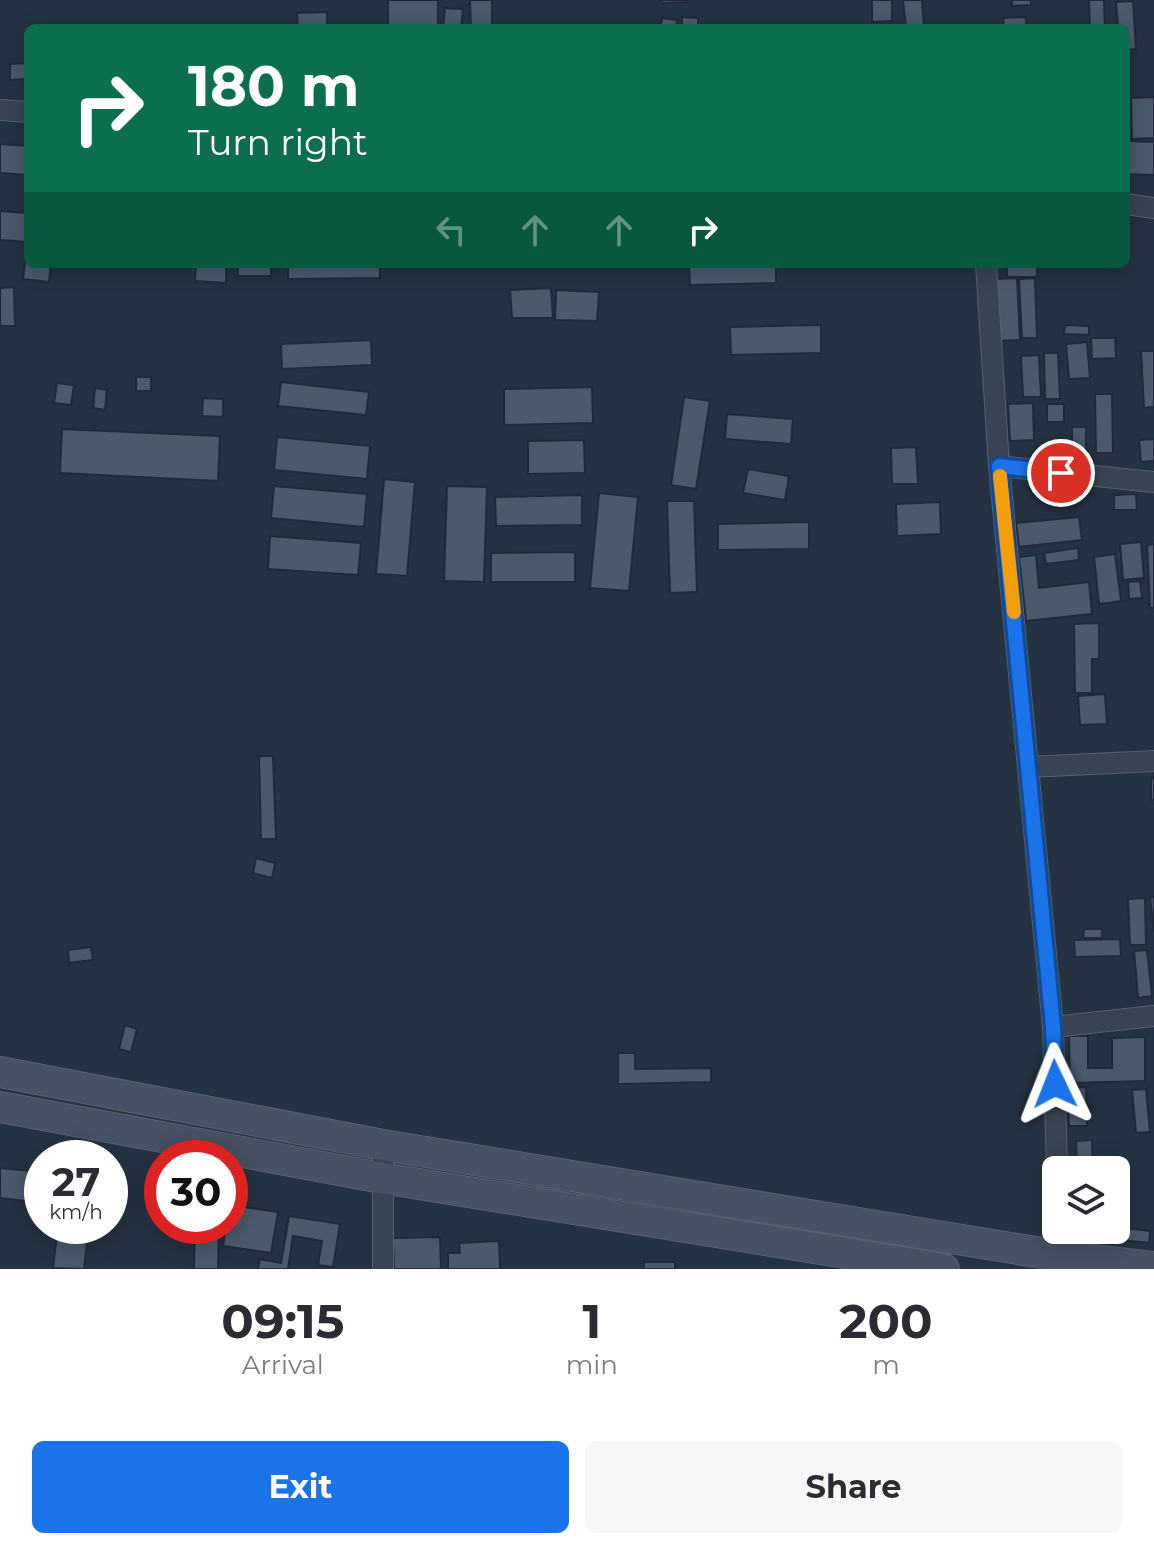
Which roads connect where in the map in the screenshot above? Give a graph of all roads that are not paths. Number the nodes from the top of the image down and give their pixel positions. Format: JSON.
{"nodes":[{"id":1,"x":0,"y":110,"type":"edge"},
{"id":2,"x":24,"y":112,"type":"edge"},
{"id":3,"x":1130,"y":205,"type":"edge"},
{"id":4,"x":1154,"y":208,"type":"edge"},
{"id":5,"x":986,"y":268,"type":"edge"},
{"id":6,"x":999,"y":466,"type":"junction"},
{"id":7,"x":1154,"y":482,"type":"edge"},
{"id":8,"x":1154,"y":761,"type":"edge"},
{"id":9,"x":1029,"y":767,"type":"junction"},
{"id":10,"x":1154,"y":1016,"type":"edge"},
{"id":11,"x":1053,"y":1027,"type":"junction"},
{"id":12,"x":0,"y":1072,"type":"edge"},
{"id":13,"x":0,"y":1107,"type":"edge"},
{"id":14,"x":383,"y":1145,"type":"junction"},
{"id":15,"x":1057,"y":1156,"type":"edge"},
{"id":16,"x":382,"y":1178,"type":"junction"},
{"id":17,"x":1059,"y":1252,"type":"edge"},
{"id":18,"x":1154,"y":1267,"type":"edge"},
{"id":19,"x":383,"y":1269,"type":"edge"},
{"id":20,"x":944,"y":1269,"type":"edge"}],
"edges":[{"from":1,"to":2,"type":"street"},
{"from":3,"to":4,"type":"street"},
{"from":5,"to":6,"type":"street"},
{"from":6,"to":7,"type":"street"},
{"from":6,"to":9,"type":"street"},
{"from":8,"to":9,"type":"street"},
{"from":9,"to":11,"type":"street"},
{"from":10,"to":11,"type":"street"},
{"from":11,"to":15,"type":"street"},
{"from":12,"to":14,"type":"street"},
{"from":13,"to":16,"type":"street"},
{"from":14,"to":16,"type":"street"},
{"from":14,"to":17,"type":"street"},
{"from":16,"to":19,"type":"street"},
{"from":16,"to":20,"type":"street"},
{"from":17,"to":18,"type":"street"}]}
